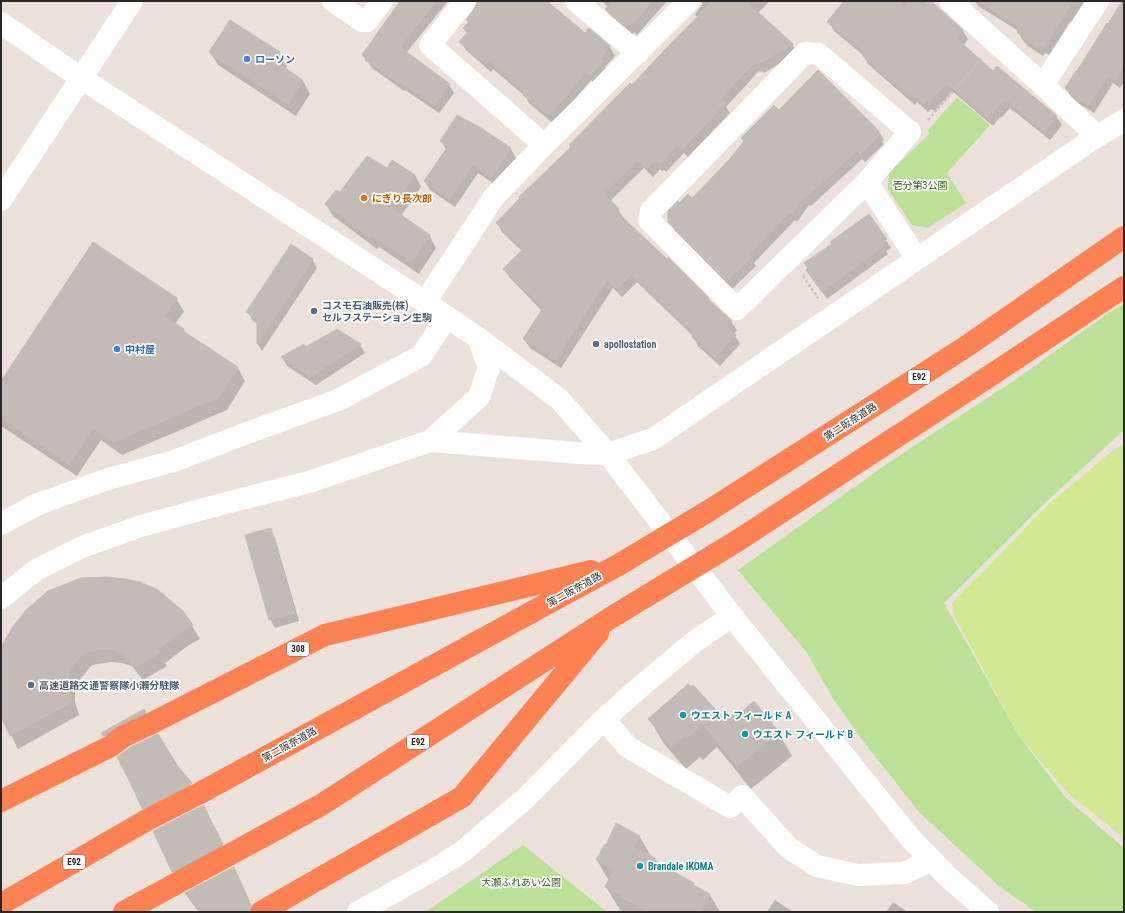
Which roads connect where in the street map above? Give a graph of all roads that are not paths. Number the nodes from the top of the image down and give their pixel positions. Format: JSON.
{"nodes":[{"id":1,"x":132,"y":1,"type":"edge"},
{"id":2,"x":333,"y":1,"type":"edge"},
{"id":3,"x":382,"y":1,"type":"edge"},
{"id":4,"x":465,"y":1,"type":"edge"},
{"id":5,"x":576,"y":1,"type":"edge"},
{"id":6,"x":689,"y":1,"type":"edge"},
{"id":7,"x":950,"y":1,"type":"edge"},
{"id":8,"x":1098,"y":1,"type":"edge"},
{"id":9,"x":1,"y":23,"type":"edge"},
{"id":10,"x":638,"y":53,"type":"junction"},
{"id":11,"x":81,"y":78,"type":"junction"},
{"id":12,"x":1043,"y":85,"type":"junction"},
{"id":13,"x":1124,"y":120,"type":"edge"},
{"id":14,"x":1097,"y":136,"type":"junction"},
{"id":15,"x":544,"y":145,"type":"junction"},
{"id":16,"x":867,"y":182,"type":"junction"},
{"id":17,"x":1,"y":200,"type":"edge"},
{"id":18,"x":1124,"y":237,"type":"edge"},
{"id":19,"x":917,"y":259,"type":"junction"},
{"id":20,"x":1124,"y":287,"type":"edge"},
{"id":21,"x":425,"y":302,"type":"junction"},
{"id":22,"x":447,"y":317,"type":"junction"},
{"id":23,"x":478,"y":338,"type":"junction"},
{"id":24,"x":430,"y":441,"type":"junction"},
{"id":25,"x":608,"y":454,"type":"junction"},
{"id":26,"x":1,"y":524,"type":"edge"},
{"id":27,"x":620,"y":564,"type":"junction"},
{"id":28,"x":1,"y":598,"type":"edge"},
{"id":29,"x":732,"y":616,"type":"junction"},
{"id":30,"x":612,"y":617,"type":"junction"},
{"id":31,"x":604,"y":719,"type":"junction"},
{"id":32,"x":1,"y":801,"type":"edge"},
{"id":33,"x":932,"y":860,"type":"junction"},
{"id":34,"x":1,"y":904,"type":"edge"},
{"id":35,"x":124,"y":912,"type":"edge"},
{"id":36,"x":261,"y":912,"type":"edge"},
{"id":37,"x":358,"y":912,"type":"edge"},
{"id":38,"x":988,"y":912,"type":"edge"}],
"edges":[{"from":1,"to":11,"type":"street"},
{"from":2,"to":3,"type":"street"},
{"from":4,"to":15,"type":"street"},
{"from":5,"to":10,"type":"street"},
{"from":6,"to":10,"type":"street"},
{"from":7,"to":12,"type":"street"},
{"from":8,"to":12,"type":"street"},
{"from":9,"to":11,"type":"street"},
{"from":10,"to":15,"type":"street"},
{"from":11,"to":17,"type":"street"},
{"from":11,"to":21,"type":"street"},
{"from":12,"to":14,"type":"street"},
{"from":13,"to":14,"type":"street"},
{"from":14,"to":19,"type":"street"},
{"from":15,"to":21,"type":"street"},
{"from":16,"to":16,"type":"street"},
{"from":16,"to":19,"type":"street"},
{"from":18,"to":27,"type":"highway","name":"第二阪奈道路","number":"E92"},
{"from":19,"to":25,"type":"street"},
{"from":20,"to":30,"type":"highway","number":"E92"},
{"from":21,"to":22,"type":"street"},
{"from":22,"to":23,"type":"street"},
{"from":22,"to":26,"type":"street"},
{"from":23,"to":24,"type":"street"},
{"from":23,"to":25,"type":"street"},
{"from":24,"to":25,"type":"street"},
{"from":24,"to":28,"type":"street"},
{"from":25,"to":29,"type":"street"},
{"from":27,"to":32,"type":"highway","number":"308"},
{"from":27,"to":34,"type":"highway","name":"第二阪奈道路","number":"E92"},
{"from":29,"to":31,"type":"street"},
{"from":29,"to":33,"type":"street"},
{"from":30,"to":35,"type":"highway","number":"E92"},
{"from":30,"to":36,"type":"highway"},
{"from":31,"to":33,"type":"street"},
{"from":31,"to":37,"type":"street"},
{"from":33,"to":38,"type":"street"}]}
